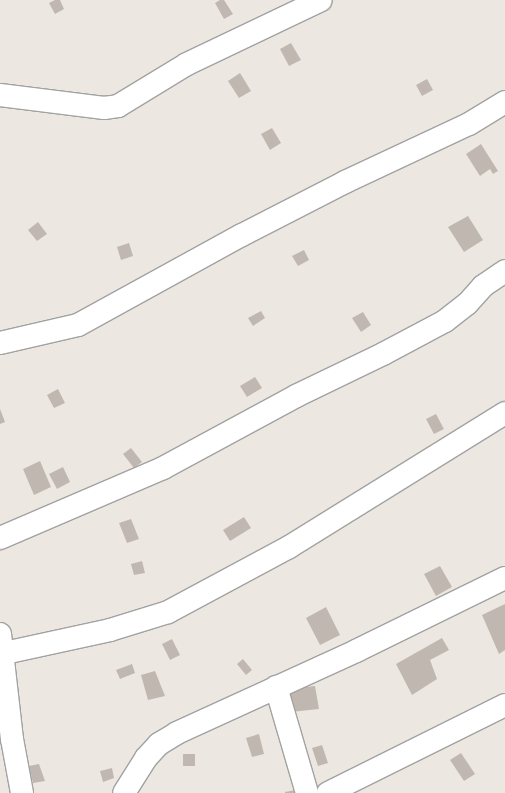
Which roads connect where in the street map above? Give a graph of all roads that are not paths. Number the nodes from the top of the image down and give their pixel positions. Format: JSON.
{"nodes":[{"id":1,"x":322,"y":0,"type":"edge"},
{"id":2,"x":0,"y":95,"type":"edge"},
{"id":3,"x":505,"y":102,"type":"edge"},
{"id":4,"x":505,"y":271,"type":"edge"},
{"id":5,"x":0,"y":343,"type":"edge"},
{"id":6,"x":505,"y":413,"type":"edge"},
{"id":7,"x":0,"y":538,"type":"edge"},
{"id":8,"x":505,"y":578,"type":"edge"},
{"id":9,"x":1,"y":647,"type":"edge"},
{"id":10,"x":276,"y":687,"type":"junction"},
{"id":11,"x":505,"y":705,"type":"edge"},
{"id":12,"x":22,"y":793,"type":"edge"},
{"id":13,"x":124,"y":793,"type":"edge"},
{"id":14,"x":307,"y":793,"type":"edge"},
{"id":15,"x":328,"y":793,"type":"edge"}],
"edges":[{"from":1,"to":2,"type":"street"},
{"from":3,"to":5,"type":"street"},
{"from":4,"to":7,"type":"street"},
{"from":6,"to":9,"type":"street"},
{"from":8,"to":10,"type":"street"},
{"from":9,"to":12,"type":"street"},
{"from":10,"to":13,"type":"street"},
{"from":10,"to":14,"type":"street"},
{"from":11,"to":15,"type":"street"}]}
